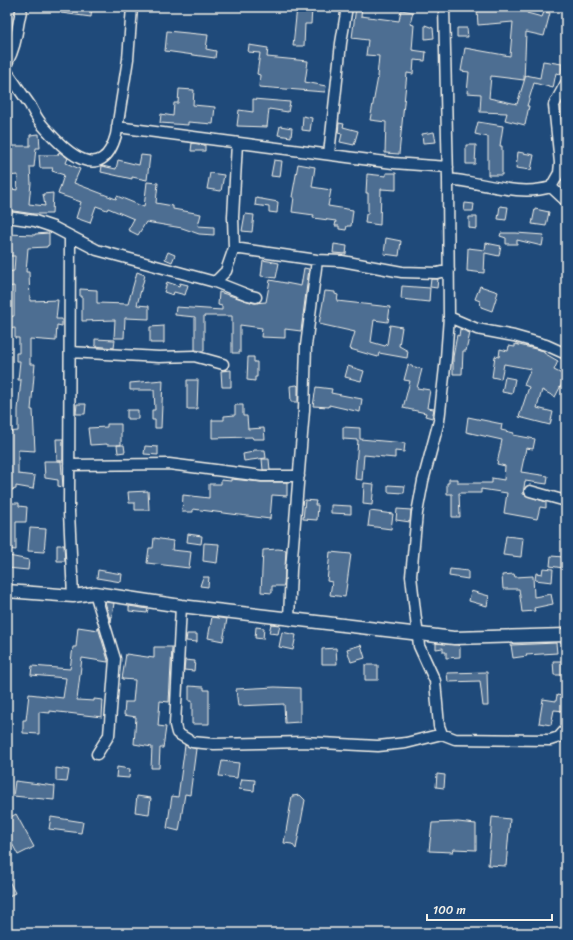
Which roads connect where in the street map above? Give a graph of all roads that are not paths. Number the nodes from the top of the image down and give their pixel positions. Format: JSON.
{"nodes":[{"id":1,"x":22,"y":7,"type":"edge"},
{"id":2,"x":132,"y":7,"type":"edge"},
{"id":3,"x":346,"y":7,"type":"edge"},
{"id":4,"x":444,"y":7,"type":"edge"},
{"id":5,"x":7,"y":64,"type":"edge"},
{"id":6,"x":7,"y":72,"type":"edge"},
{"id":7,"x":566,"y":83,"type":"edge"},
{"id":8,"x":118,"y":127,"type":"junction"},
{"id":9,"x":237,"y":142,"type":"junction"},
{"id":10,"x":329,"y":154,"type":"junction"},
{"id":11,"x":448,"y":167,"type":"junction"},
{"id":12,"x":448,"y":179,"type":"junction"},
{"id":13,"x":551,"y":188,"type":"junction"},
{"id":14,"x":566,"y":201,"type":"edge"},
{"id":15,"x":7,"y":217,"type":"edge"},
{"id":16,"x":70,"y":237,"type":"junction"},
{"id":17,"x":87,"y":246,"type":"junction"},
{"id":18,"x":234,"y":248,"type":"junction"},
{"id":19,"x":70,"y":256,"type":"junction"},
{"id":20,"x":317,"y":260,"type":"junction"},
{"id":21,"x":449,"y":270,"type":"junction"},
{"id":22,"x":216,"y":282,"type":"junction"},
{"id":23,"x":256,"y":297,"type":"dead end"},
{"id":24,"x":449,"y":317,"type":"junction"},
{"id":25,"x":70,"y":352,"type":"junction"},
{"id":26,"x":566,"y":354,"type":"edge"},
{"id":27,"x":223,"y":364,"type":"dead end"},
{"id":28,"x":69,"y":465,"type":"junction"},
{"id":29,"x":299,"y":476,"type":"junction"},
{"id":30,"x":530,"y":490,"type":"dead end"},
{"id":31,"x":566,"y":501,"type":"edge"},
{"id":32,"x":7,"y":591,"type":"edge"},
{"id":33,"x":96,"y":593,"type":"junction"},
{"id":34,"x":73,"y":596,"type":"junction"},
{"id":35,"x":181,"y":606,"type":"junction"},
{"id":36,"x":289,"y":619,"type":"junction"},
{"id":37,"x":417,"y":634,"type":"junction"},
{"id":38,"x":566,"y":635,"type":"edge"},
{"id":39,"x":566,"y":729,"type":"edge"},
{"id":40,"x":442,"y":734,"type":"junction"},
{"id":41,"x":97,"y":754,"type":"dead end"}],
"edges":[{"from":1,"to":5,"type":"street"},
{"from":2,"to":8,"type":"street"},
{"from":3,"to":10,"type":"street"},
{"from":4,"to":11,"type":"street"},
{"from":6,"to":8,"type":"street"},
{"from":7,"to":13,"type":"street"},
{"from":8,"to":9,"type":"street"},
{"from":9,"to":10,"type":"street"},
{"from":9,"to":18,"type":"street"},
{"from":10,"to":11,"type":"street"},
{"from":11,"to":12,"type":"street"},
{"from":12,"to":13,"type":"street"},
{"from":12,"to":21,"type":"street"},
{"from":13,"to":14,"type":"street"},
{"from":15,"to":16,"type":"street"},
{"from":16,"to":17,"type":"street"},
{"from":16,"to":19,"type":"street"},
{"from":17,"to":19,"type":"street"},
{"from":17,"to":22,"type":"street"},
{"from":18,"to":20,"type":"street"},
{"from":18,"to":22,"type":"street"},
{"from":19,"to":25,"type":"street"},
{"from":20,"to":21,"type":"street"},
{"from":20,"to":29,"type":"street"},
{"from":21,"to":24,"type":"street"},
{"from":22,"to":23,"type":"street"},
{"from":24,"to":26,"type":"street"},
{"from":24,"to":37,"type":"street"},
{"from":25,"to":27,"type":"street"},
{"from":25,"to":28,"type":"street"},
{"from":28,"to":29,"type":"street"},
{"from":28,"to":34,"type":"street"},
{"from":29,"to":36,"type":"street"},
{"from":30,"to":31,"type":"street"},
{"from":32,"to":34,"type":"street"},
{"from":33,"to":34,"type":"street"},
{"from":33,"to":35,"type":"street"},
{"from":33,"to":41,"type":"street"},
{"from":35,"to":36,"type":"street"},
{"from":35,"to":40,"type":"street"},
{"from":36,"to":37,"type":"street"},
{"from":37,"to":38,"type":"street"},
{"from":37,"to":40,"type":"street"},
{"from":39,"to":40,"type":"street"}]}
